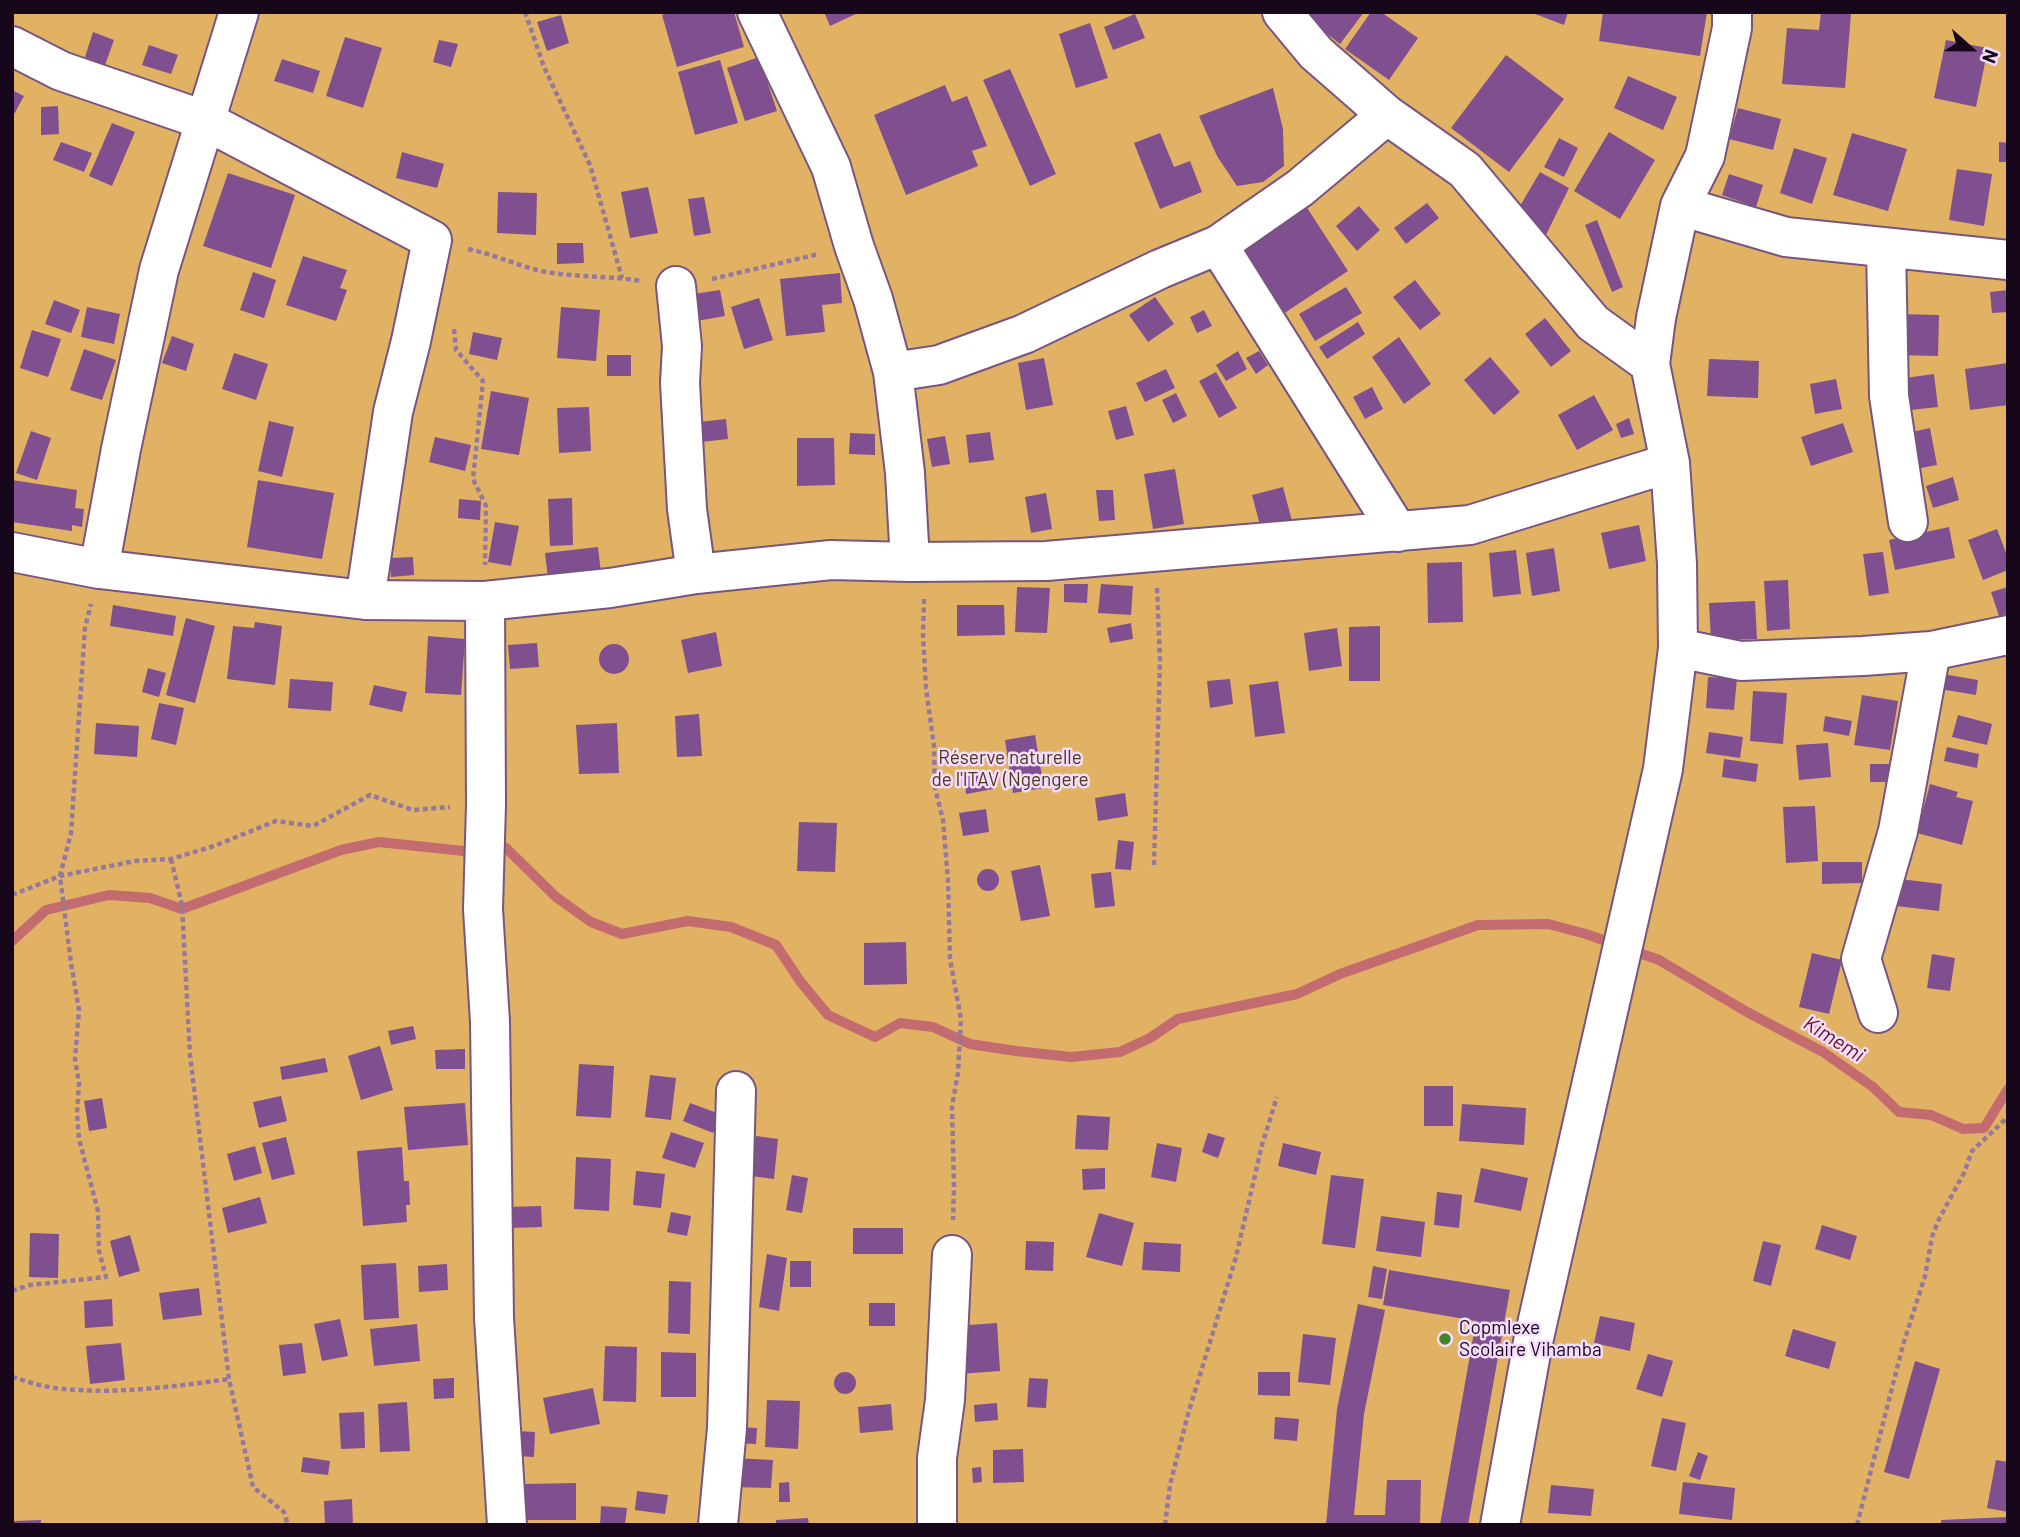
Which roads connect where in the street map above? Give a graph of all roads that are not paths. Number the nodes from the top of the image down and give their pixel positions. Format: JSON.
{"nodes":[{"id":1,"x":239,"y":12,"type":"edge"},
{"id":2,"x":757,"y":12,"type":"edge"},
{"id":3,"x":1282,"y":12,"type":"edge"},
{"id":4,"x":1732,"y":12,"type":"edge"},
{"id":5,"x":12,"y":46,"type":"edge"},
{"id":6,"x":1387,"y":115,"type":"junction"},
{"id":7,"x":204,"y":120,"type":"junction"},
{"id":8,"x":1680,"y":206,"type":"junction"},
{"id":9,"x":1218,"y":245,"type":"junction"},
{"id":10,"x":1886,"y":248,"type":"junction"},
{"id":11,"x":2008,"y":260,"type":"edge"},
{"id":12,"x":676,"y":286,"type":"dead end"},
{"id":13,"x":1650,"y":364,"type":"junction"},
{"id":14,"x":893,"y":372,"type":"junction"},
{"id":15,"x":1670,"y":463,"type":"junction"},
{"id":16,"x":1908,"y":522,"type":"dead end"},
{"id":17,"x":1398,"y":532,"type":"junction"},
{"id":18,"x":12,"y":552,"type":"edge"},
{"id":19,"x":910,"y":562,"type":"junction"},
{"id":20,"x":99,"y":569,"type":"junction"},
{"id":21,"x":696,"y":574,"type":"junction"},
{"id":22,"x":365,"y":600,"type":"junction"},
{"id":23,"x":485,"y":601,"type":"junction"},
{"id":24,"x":2008,"y":635,"type":"edge"},
{"id":25,"x":1678,"y":648,"type":"junction"},
{"id":26,"x":1931,"y":651,"type":"junction"},
{"id":27,"x":1878,"y":1013,"type":"dead end"},
{"id":28,"x":736,"y":1091,"type":"dead end"},
{"id":29,"x":952,"y":1255,"type":"road end"},
{"id":30,"x":507,"y":1525,"type":"edge"},
{"id":31,"x":718,"y":1525,"type":"edge"},
{"id":32,"x":937,"y":1525,"type":"edge"},
{"id":33,"x":1500,"y":1525,"type":"edge"}],
"edges":[{"from":1,"to":7,"type":"street"},
{"from":2,"to":14,"type":"street"},
{"from":3,"to":6,"type":"street"},
{"from":4,"to":8,"type":"street"},
{"from":5,"to":7,"type":"street"},
{"from":6,"to":9,"type":"street"},
{"from":6,"to":13,"type":"street"},
{"from":7,"to":20,"type":"street"},
{"from":7,"to":22,"type":"street"},
{"from":8,"to":10,"type":"street"},
{"from":8,"to":13,"type":"street"},
{"from":9,"to":14,"type":"street"},
{"from":9,"to":17,"type":"street"},
{"from":10,"to":11,"type":"street"},
{"from":10,"to":16,"type":"street"},
{"from":12,"to":21,"type":"street"},
{"from":13,"to":15,"type":"street"},
{"from":14,"to":19,"type":"street"},
{"from":15,"to":17,"type":"street"},
{"from":15,"to":25,"type":"street"},
{"from":17,"to":19,"type":"street"},
{"from":18,"to":20,"type":"street"},
{"from":19,"to":21,"type":"street"},
{"from":20,"to":22,"type":"street"},
{"from":21,"to":23,"type":"street"},
{"from":22,"to":23,"type":"street"},
{"from":23,"to":30,"type":"street"},
{"from":24,"to":26,"type":"street"},
{"from":25,"to":26,"type":"street"},
{"from":25,"to":33,"type":"street"},
{"from":26,"to":27,"type":"street"},
{"from":28,"to":31,"type":"street"},
{"from":29,"to":32,"type":"street"}]}
